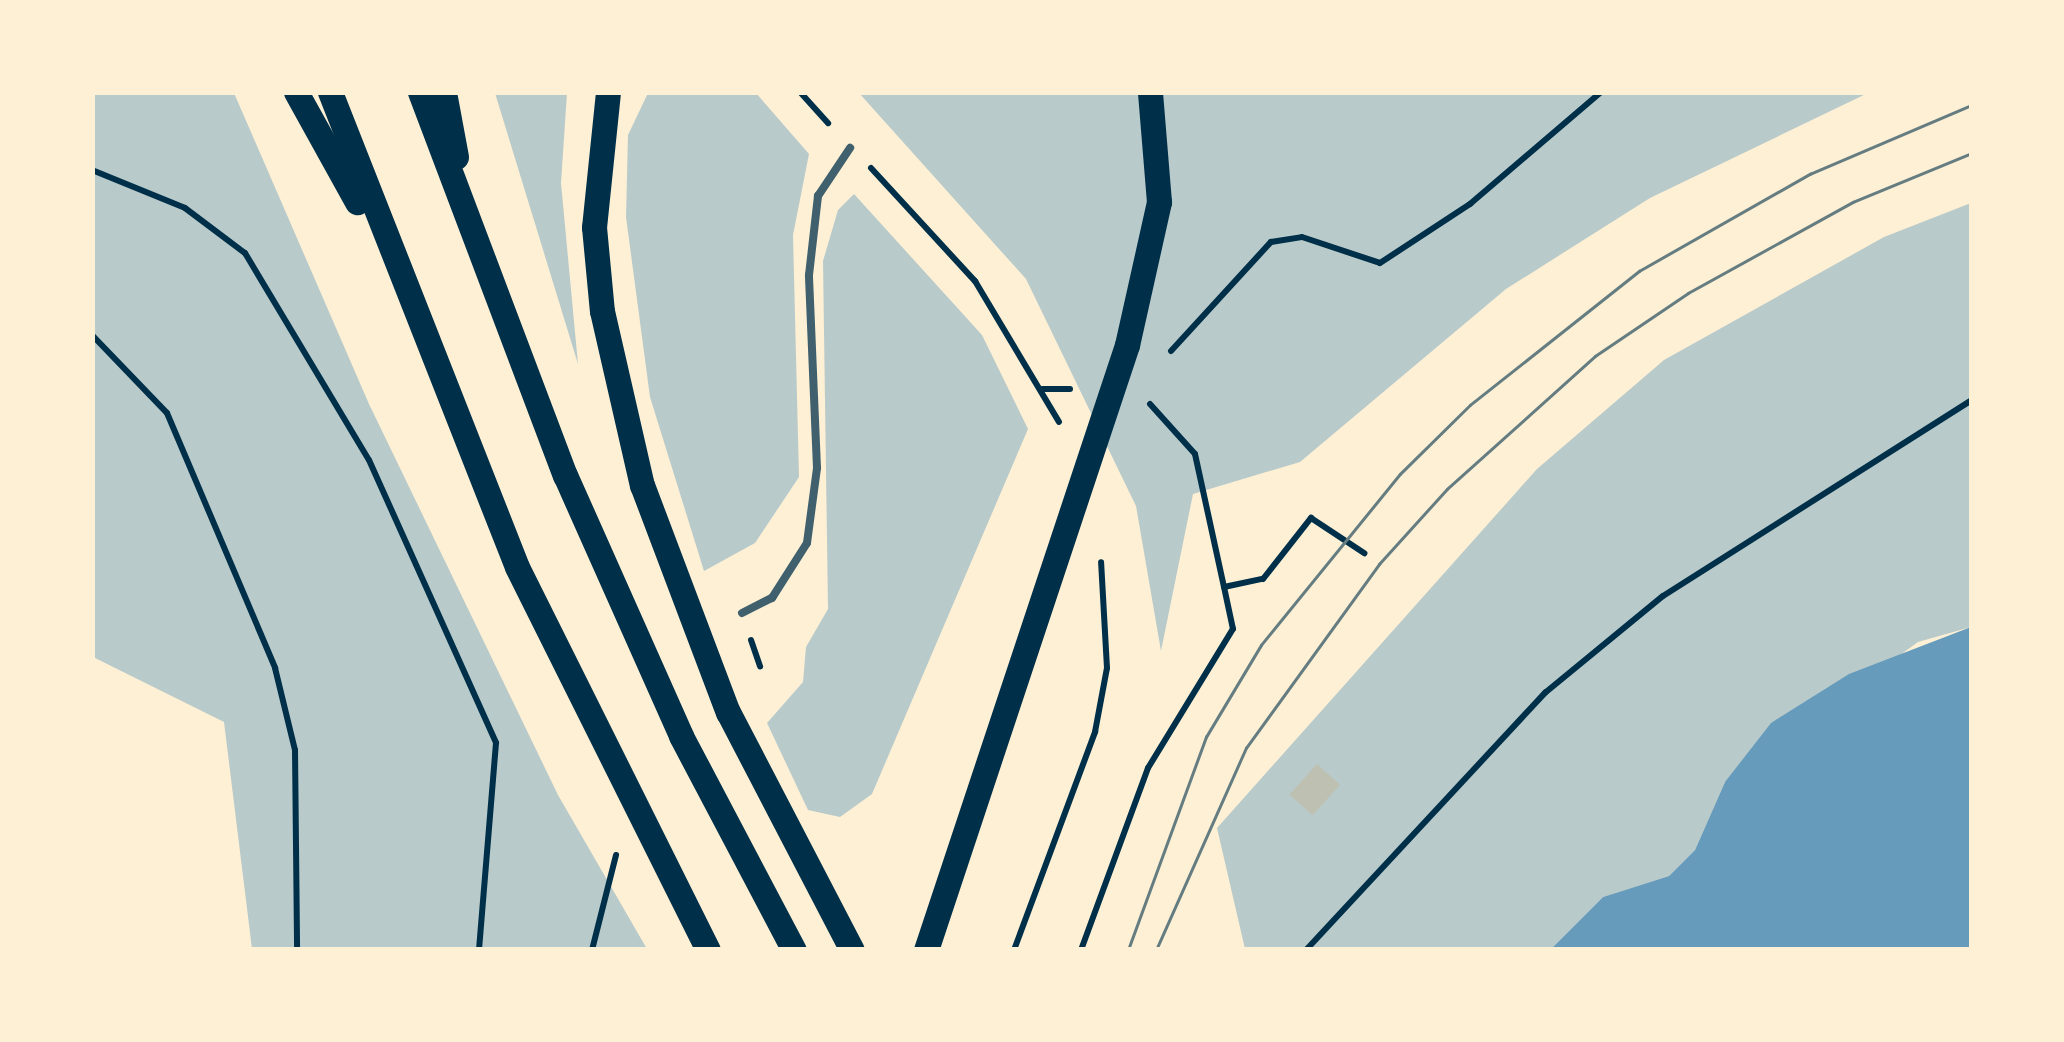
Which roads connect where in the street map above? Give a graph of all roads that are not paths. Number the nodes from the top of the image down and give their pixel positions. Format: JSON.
{"nodes":[{"id":1,"x":296,"y":92,"type":"edge"},
{"id":2,"x":330,"y":92,"type":"edge"},
{"id":3,"x":420,"y":92,"type":"edge"},
{"id":4,"x":444,"y":92,"type":"edge"},
{"id":5,"x":608,"y":92,"type":"edge"},
{"id":6,"x":1150,"y":92,"type":"edge"},
{"id":7,"x":850,"y":148,"type":"road end"},
{"id":8,"x":470,"y":226,"type":"junction"},
{"id":9,"x":398,"y":276,"type":"junction"},
{"id":10,"x":742,"y":613,"type":"dead end"},
{"id":11,"x":708,"y":950,"type":"edge"},
{"id":12,"x":794,"y":950,"type":"edge"},
{"id":13,"x":852,"y":950,"type":"edge"},
{"id":14,"x":926,"y":950,"type":"edge"}],
"edges":[{"from":1,"to":9,"type":"main road"},
{"from":2,"to":9,"type":"main road"},
{"from":3,"to":8,"type":"main road"},
{"from":4,"to":8,"type":"main road"},
{"from":5,"to":13,"type":"main road"},
{"from":6,"to":14,"type":"main road"},
{"from":7,"to":10,"type":"lane"},
{"from":8,"to":12,"type":"main road"},
{"from":9,"to":11,"type":"main road"}]}
